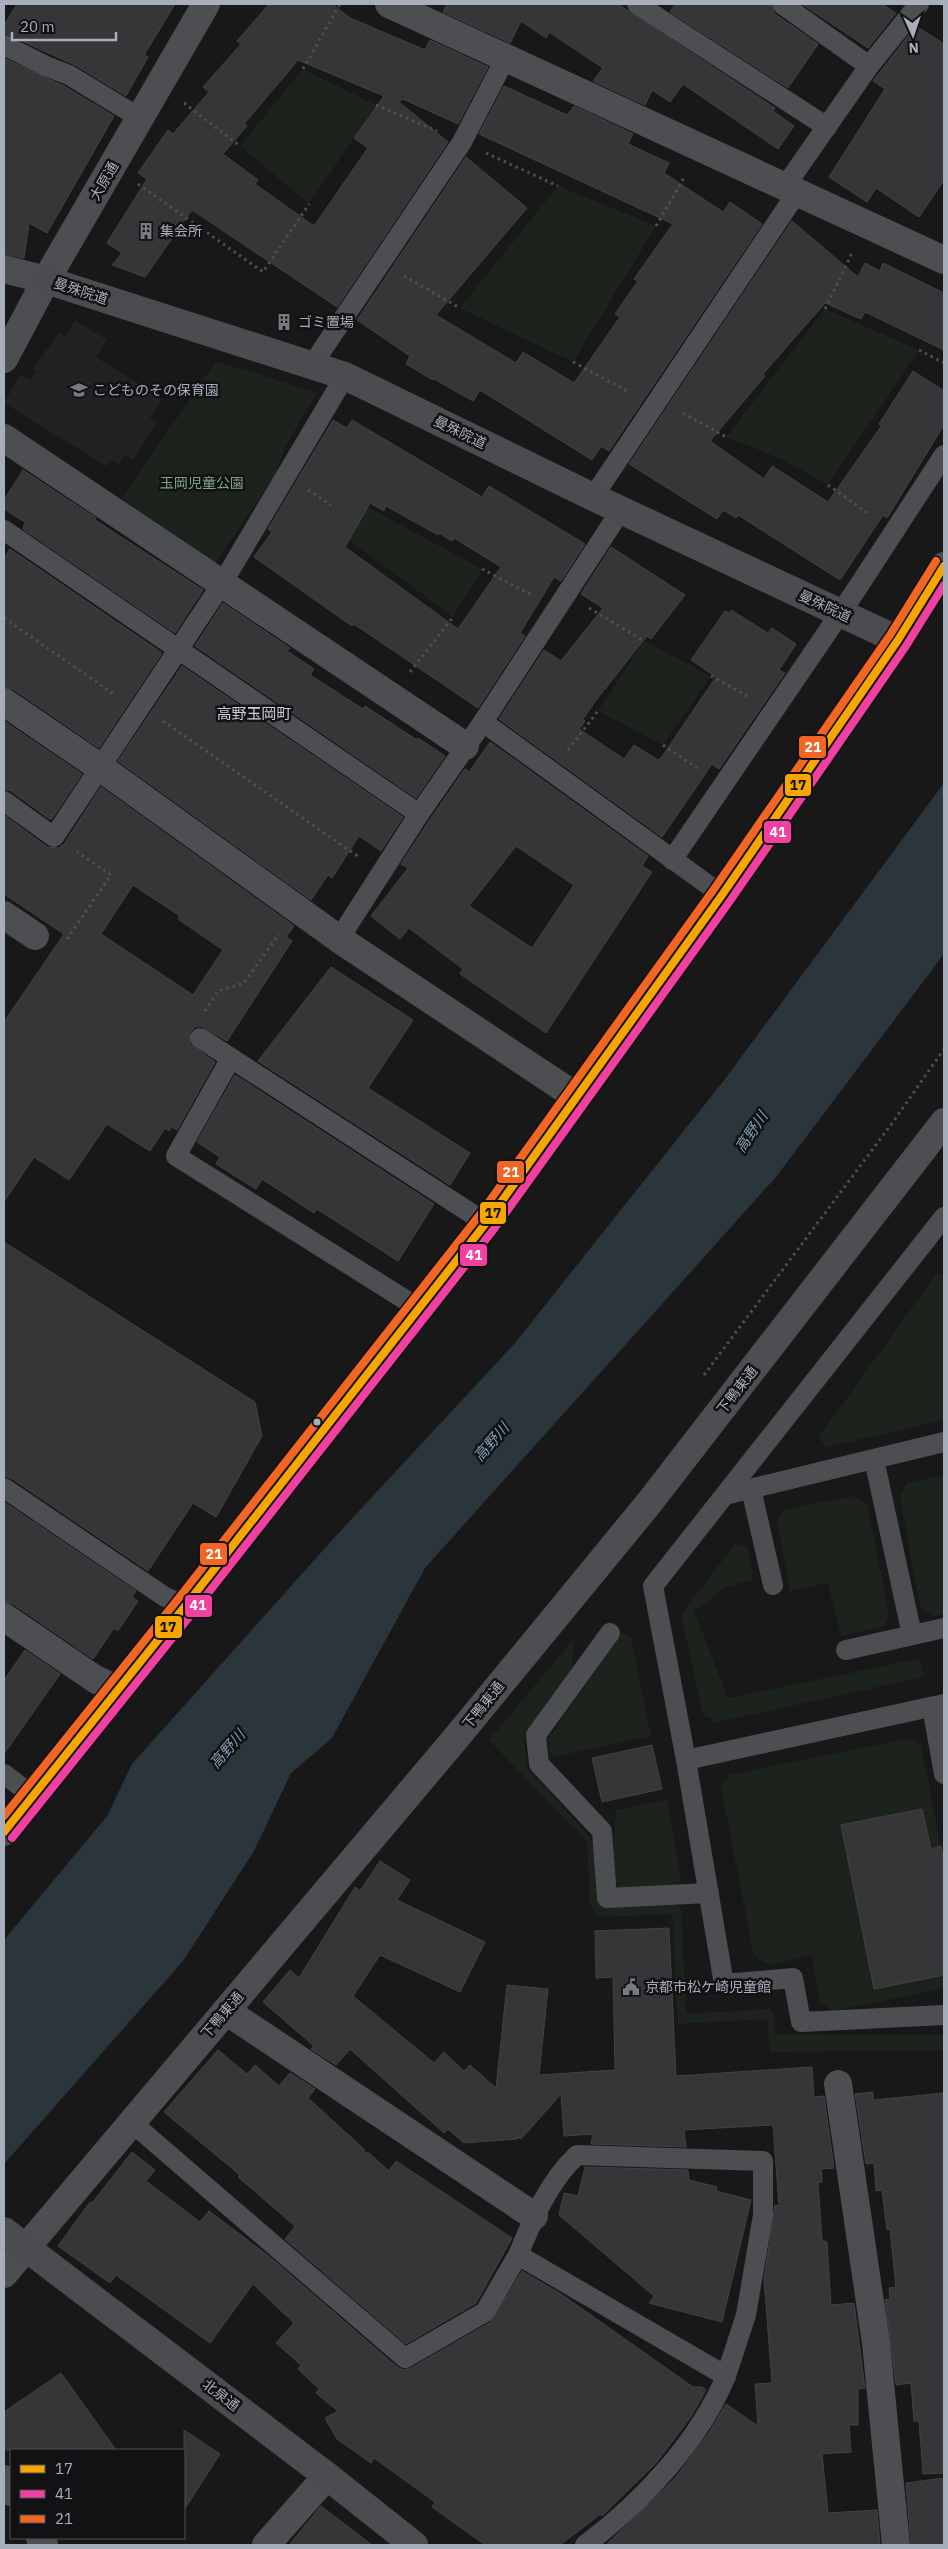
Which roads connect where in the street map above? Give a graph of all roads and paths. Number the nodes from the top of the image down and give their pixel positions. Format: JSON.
{"nodes":[{"id":1,"x":206,"y":4,"type":"edge"},
{"id":2,"x":340,"y":4,"type":"edge"},
{"id":3,"x":388,"y":4,"type":"edge"},
{"id":4,"x":637,"y":4,"type":"edge"},
{"id":5,"x":782,"y":4,"type":"edge"},
{"id":6,"x":919,"y":4,"type":"edge"},
{"id":7,"x":4,"y":45,"type":"edge"},
{"id":8,"x":505,"y":59,"type":"junction"},
{"id":9,"x":870,"y":66,"type":"junction"},
{"id":10,"x":303,"y":69,"type":"dead end"},
{"id":11,"x":160,"y":84,"type":"junction"},
{"id":12,"x":376,"y":105,"type":"dead end"},
{"id":13,"x":140,"y":118,"type":"junction"},
{"id":14,"x":827,"y":127,"type":"junction"},
{"id":15,"x":462,"y":142,"type":"junction"},
{"id":16,"x":240,"y":146,"type":"dead end"},
{"id":17,"x":702,"y":148,"type":"junction"},
{"id":18,"x":112,"y":166,"type":"junction"},
{"id":19,"x":558,"y":186,"type":"dead end"},
{"id":20,"x":792,"y":188,"type":"junction"},
{"id":21,"x":308,"y":204,"type":"dead end"},
{"id":22,"x":867,"y":224,"type":"junction"},
{"id":23,"x":656,"y":226,"type":"dead end"},
{"id":24,"x":944,"y":260,"type":"edge"},
{"id":25,"x":380,"y":263,"type":"junction"},
{"id":26,"x":4,"y":269,"type":"edge"},
{"id":27,"x":46,"y":280,"type":"junction"},
{"id":28,"x":460,"y":308,"type":"dead end"},
{"id":29,"x":825,"y":309,"type":"dead end"},
{"id":30,"x":919,"y":350,"type":"dead end"},
{"id":31,"x":4,"y":359,"type":"edge"},
{"id":32,"x":573,"y":362,"type":"dead end"},
{"id":33,"x":944,"y":363,"type":"edge"},
{"id":34,"x":312,"y":365,"type":"junction"},
{"id":35,"x":345,"y":376,"type":"junction"},
{"id":36,"x":655,"y":402,"type":"junction"},
{"id":37,"x":726,"y":437,"type":"dead end"},
{"id":38,"x":4,"y":438,"type":"edge"},
{"id":39,"x":944,"y":455,"type":"edge"},
{"id":40,"x":828,"y":485,"type":"dead end"},
{"id":41,"x":594,"y":497,"type":"junction"},
{"id":42,"x":621,"y":510,"type":"junction"},
{"id":43,"x":4,"y":530,"type":"edge"},
{"id":44,"x":894,"y":532,"type":"junction"},
{"id":45,"x":944,"y":566,"type":"edge"},
{"id":46,"x":482,"y":569,"type":"dead end"},
{"id":47,"x":222,"y":582,"type":"junction"},
{"id":48,"x":562,"y":601,"type":"junction"},
{"id":49,"x":840,"y":613,"type":"junction"},
{"id":50,"x":453,"y":617,"type":"dead end"},
{"id":51,"x":4,"y":618,"type":"edge"},
{"id":52,"x":898,"y":640,"type":"junction"},
{"id":53,"x":644,"y":641,"type":"dead end"},
{"id":54,"x":178,"y":649,"type":"junction"},
{"id":55,"x":711,"y":676,"type":"dead end"},
{"id":56,"x":391,"y":696,"type":"junction"},
{"id":57,"x":4,"y":702,"type":"edge"},
{"id":58,"x":140,"y":708,"type":"junction"},
{"id":59,"x":598,"y":711,"type":"dead end"},
{"id":60,"x":774,"y":711,"type":"junction"},
{"id":61,"x":483,"y":722,"type":"junction"},
{"id":62,"x":662,"y":745,"type":"dead end"},
{"id":63,"x":465,"y":746,"type":"junction"},
{"id":64,"x":101,"y":768,"type":"junction"},
{"id":65,"x":552,"y":772,"type":"junction"},
{"id":66,"x":723,"y":786,"type":"junction"},
{"id":67,"x":4,"y":801,"type":"edge"},
{"id":68,"x":419,"y":814,"type":"junction"},
{"id":69,"x":54,"y":837,"type":"junction"},
{"id":70,"x":672,"y":860,"type":"junction"},
{"id":71,"x":381,"y":873,"type":"junction"},
{"id":72,"x":722,"y":895,"type":"junction"},
{"id":73,"x":297,"y":909,"type":"junction"},
{"id":74,"x":4,"y":914,"type":"edge"},
{"id":75,"x":35,"y":936,"type":"joint"},
{"id":76,"x":339,"y":939,"type":"junction"},
{"id":77,"x":200,"y":1038,"type":"joint"},
{"id":78,"x":944,"y":1049,"type":"edge"},
{"id":79,"x":231,"y":1058,"type":"junction"},
{"id":80,"x":578,"y":1097,"type":"junction"},
{"id":81,"x":944,"y":1122,"type":"edge"},
{"id":82,"x":944,"y":1217,"type":"edge"},
{"id":83,"x":486,"y":1223,"type":"junction"},
{"id":84,"x":420,"y":1309,"type":"junction"},
{"id":85,"x":704,"y":1376,"type":"dead end"},
{"id":86,"x":944,"y":1442,"type":"edge"},
{"id":87,"x":874,"y":1459,"type":"junction"},
{"id":88,"x":4,"y":1488,"type":"edge"},
{"id":89,"x":751,"y":1489,"type":"junction"},
{"id":90,"x":725,"y":1495,"type":"junction"},
{"id":91,"x":773,"y":1585,"type":"dead end"},
{"id":92,"x":186,"y":1606,"type":"junction"},
{"id":93,"x":4,"y":1617,"type":"edge"},
{"id":94,"x":944,"y":1628,"type":"edge"},
{"id":95,"x":610,"y":1633,"type":"dead end"},
{"id":96,"x":912,"y":1636,"type":"junction"},
{"id":97,"x":846,"y":1650,"type":"dead end"},
{"id":98,"x":118,"y":1690,"type":"junction"},
{"id":99,"x":938,"y":1706,"type":"edge"},
{"id":100,"x":686,"y":1760,"type":"junction"},
{"id":101,"x":4,"y":1774,"type":"edge"},
{"id":102,"x":944,"y":1774,"type":"edge"},
{"id":103,"x":33,"y":1796,"type":"junction"},
{"id":104,"x":4,"y":1832,"type":"edge"},
{"id":105,"x":709,"y":1893,"type":"junction"},
{"id":106,"x":226,"y":2011,"type":"junction"},
{"id":107,"x":944,"y":2015,"type":"edge"},
{"id":108,"x":838,"y":2084,"type":"dead end"},
{"id":109,"x":130,"y":2121,"type":"junction"},
{"id":110,"x":534,"y":2216,"type":"junction"},
{"id":111,"x":4,"y":2231,"type":"edge"},
{"id":112,"x":27,"y":2247,"type":"junction"},
{"id":113,"x":518,"y":2255,"type":"junction"},
{"id":114,"x":4,"y":2274,"type":"edge"},
{"id":115,"x":726,"y":2376,"type":"junction"},
{"id":116,"x":327,"y":2476,"type":"junction"},
{"id":117,"x":4,"y":2479,"type":"edge"},
{"id":118,"x":10,"y":2490,"type":"edge"},
{"id":119,"x":266,"y":2545,"type":"edge"},
{"id":120,"x":414,"y":2545,"type":"edge"},
{"id":121,"x":585,"y":2545,"type":"edge"},
{"id":122,"x":896,"y":2545,"type":"edge"}],
"edges":[{"from":1,"to":11,"type":"street","name":"大原通"},
{"from":2,"to":10,"type":"path"},
{"from":3,"to":8,"type":"street"},
{"from":4,"to":14,"type":"lane"},
{"from":5,"to":9,"type":"lane"},
{"from":6,"to":9,"type":"lane"},
{"from":7,"to":13,"type":"lane"},
{"from":8,"to":15,"type":"lane"},
{"from":8,"to":17,"type":"street"},
{"from":9,"to":14,"type":"lane"},
{"from":11,"to":13,"type":"street","name":"大原通"},
{"from":11,"to":16,"type":"path"},
{"from":12,"to":15,"type":"path"},
{"from":13,"to":18,"type":"street","name":"大原通"},
{"from":14,"to":20,"type":"lane"},
{"from":15,"to":19,"type":"path"},
{"from":15,"to":25,"type":"lane"},
{"from":17,"to":20,"type":"street"},
{"from":17,"to":23,"type":"path"},
{"from":18,"to":21,"type":"path"},
{"from":18,"to":27,"type":"street","name":"大原通"},
{"from":20,"to":22,"type":"street"},
{"from":20,"to":36,"type":"lane"},
{"from":22,"to":24,"type":"street"},
{"from":22,"to":29,"type":"path"},
{"from":25,"to":28,"type":"path"},
{"from":25,"to":34,"type":"lane"},
{"from":26,"to":27,"type":"street","name":"曼殊院道"},
{"from":27,"to":31,"type":"street","name":"大原通"},
{"from":27,"to":34,"type":"street","name":"曼殊院道"},
{"from":30,"to":33,"type":"path"},
{"from":32,"to":36,"type":"path"},
{"from":34,"to":35,"type":"street","name":"曼殊院道"},
{"from":35,"to":41,"type":"street","name":"曼殊院道"},
{"from":35,"to":47,"type":"lane"},
{"from":36,"to":37,"type":"path"},
{"from":36,"to":41,"type":"lane"},
{"from":38,"to":47,"type":"street"},
{"from":39,"to":44,"type":"lane"},
{"from":40,"to":44,"type":"path"},
{"from":41,"to":42,"type":"street","name":"曼殊院道"},
{"from":42,"to":48,"type":"lane"},
{"from":42,"to":49,"type":"street","name":"曼殊院道"},
{"from":43,"to":54,"type":"lane"},
{"from":44,"to":49,"type":"lane"},
{"from":45,"to":52,"type":"highway"},
{"from":46,"to":48,"type":"path"},
{"from":47,"to":54,"type":"lane"},
{"from":47,"to":56,"type":"street"},
{"from":48,"to":53,"type":"path"},
{"from":48,"to":61,"type":"lane"},
{"from":49,"to":52,"type":"street","name":"曼殊院道"},
{"from":49,"to":60,"type":"lane"},
{"from":50,"to":56,"type":"path"},
{"from":51,"to":58,"type":"path"},
{"from":52,"to":72,"type":"highway"},
{"from":54,"to":58,"type":"lane"},
{"from":54,"to":68,"type":"lane"},
{"from":55,"to":60,"type":"path"},
{"from":56,"to":63,"type":"street"},
{"from":57,"to":64,"type":"street"},
{"from":58,"to":64,"type":"lane"},
{"from":58,"to":71,"type":"path"},
{"from":59,"to":65,"type":"path"},
{"from":60,"to":66,"type":"lane"},
{"from":61,"to":63,"type":"lane"},
{"from":61,"to":65,"type":"lane"},
{"from":62,"to":66,"type":"path"},
{"from":63,"to":68,"type":"lane"},
{"from":64,"to":69,"type":"lane"},
{"from":64,"to":73,"type":"street"},
{"from":65,"to":70,"type":"lane"},
{"from":66,"to":70,"type":"lane"},
{"from":67,"to":69,"type":"lane"},
{"from":68,"to":71,"type":"lane"},
{"from":69,"to":75,"type":"path"},
{"from":70,"to":72,"type":"lane"},
{"from":71,"to":76,"type":"lane"},
{"from":72,"to":80,"type":"highway"},
{"from":73,"to":76,"type":"street"},
{"from":73,"to":77,"type":"path"},
{"from":74,"to":75,"type":"street"},
{"from":76,"to":80,"type":"street"},
{"from":77,"to":79,"type":"lane"},
{"from":78,"to":85,"type":"path"},
{"from":79,"to":83,"type":"lane"},
{"from":79,"to":84,"type":"lane"},
{"from":80,"to":83,"type":"highway"},
{"from":81,"to":106,"type":"street","name":"下鴨東通"},
{"from":82,"to":90,"type":"lane"},
{"from":83,"to":84,"type":"highway"},
{"from":84,"to":92,"type":"highway"},
{"from":86,"to":87,"type":"lane"},
{"from":87,"to":89,"type":"lane"},
{"from":87,"to":96,"type":"lane"},
{"from":88,"to":92,"type":"lane"},
{"from":89,"to":90,"type":"lane"},
{"from":89,"to":91,"type":"lane"},
{"from":90,"to":100,"type":"lane"},
{"from":92,"to":98,"type":"highway"},
{"from":93,"to":98,"type":"street"},
{"from":94,"to":96,"type":"lane"},
{"from":95,"to":105,"type":"lane"},
{"from":96,"to":97,"type":"lane"},
{"from":98,"to":103,"type":"highway"},
{"from":99,"to":100,"type":"lane"},
{"from":99,"to":102,"type":"lane"},
{"from":100,"to":105,"type":"lane"},
{"from":101,"to":103,"type":"lane"},
{"from":103,"to":104,"type":"highway"},
{"from":105,"to":107,"type":"lane"},
{"from":106,"to":109,"type":"street","name":"下鴨東通"},
{"from":106,"to":110,"type":"street"},
{"from":108,"to":122,"type":"street"},
{"from":109,"to":112,"type":"street","name":"下鴨東通"},
{"from":109,"to":113,"type":"lane"},
{"from":110,"to":113,"type":"lane"},
{"from":110,"to":115,"type":"lane"},
{"from":111,"to":112,"type":"street","name":"北泉通"},
{"from":112,"to":114,"type":"street","name":"下鴨東通"},
{"from":112,"to":116,"type":"street","name":"北泉通"},
{"from":113,"to":115,"type":"lane"},
{"from":115,"to":121,"type":"lane"},
{"from":116,"to":119,"type":"street"},
{"from":116,"to":120,"type":"street","name":"北泉通"},
{"from":117,"to":118,"type":"street"}]}
